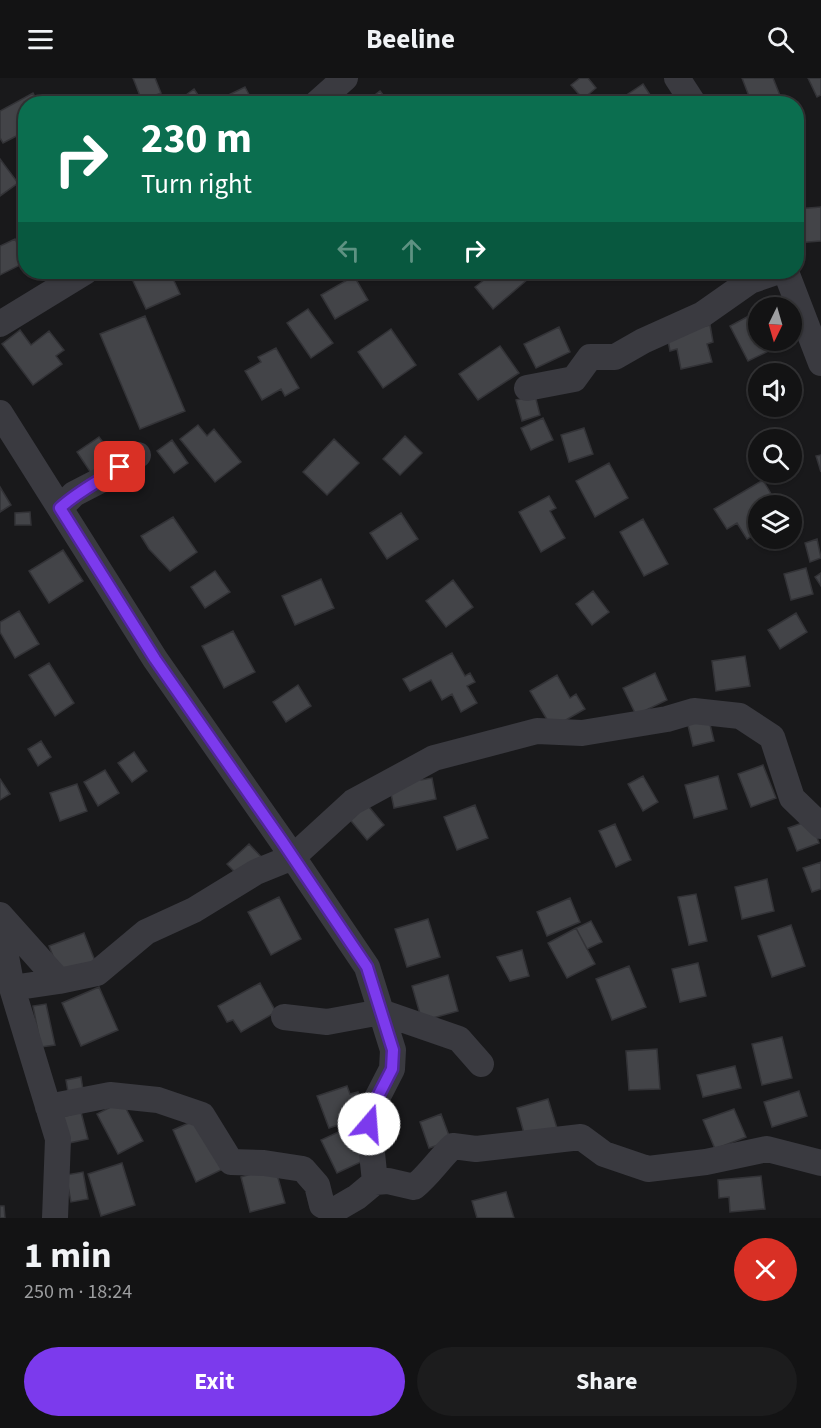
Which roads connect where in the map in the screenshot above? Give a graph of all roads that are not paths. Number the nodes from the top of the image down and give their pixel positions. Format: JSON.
{"nodes":[{"id":1,"x":345,"y":78,"type":"edge"},
{"id":2,"x":677,"y":78,"type":"edge"},
{"id":3,"x":325,"y":96,"type":"edge"},
{"id":4,"x":689,"y":96,"type":"edge"},
{"id":5,"x":74,"y":279,"type":"edge"},
{"id":6,"x":756,"y":279,"type":"edge"},
{"id":7,"x":789,"y":279,"type":"edge"},
{"id":8,"x":0,"y":324,"type":"edge"},
{"id":9,"x":821,"y":363,"type":"edge"},
{"id":10,"x":527,"y":388,"type":"dead end"},
{"id":11,"x":0,"y":413,"type":"edge"},
{"id":12,"x":138,"y":455,"type":"dead end"},
{"id":13,"x":60,"y":508,"type":"junction"},
{"id":14,"x":821,"y":826,"type":"edge"},
{"id":15,"x":293,"y":857,"type":"junction"},
{"id":16,"x":0,"y":915,"type":"edge"},
{"id":17,"x":0,"y":925,"type":"edge"},
{"id":18,"x":59,"y":981,"type":"junction"},
{"id":19,"x":12,"y":988,"type":"junction"},
{"id":20,"x":381,"y":1012,"type":"junction"},
{"id":21,"x":284,"y":1017,"type":"dead end"},
{"id":22,"x":481,"y":1064,"type":"dead end"},
{"id":23,"x":48,"y":1107,"type":"junction"},
{"id":24,"x":821,"y":1162,"type":"edge"},
{"id":25,"x":375,"y":1182,"type":"junction"},
{"id":26,"x":56,"y":1218,"type":"edge"}],
"edges":[{"from":1,"to":3,"type":"street"},
{"from":2,"to":4,"type":"street"},
{"from":5,"to":8,"type":"street"},
{"from":6,"to":10,"type":"street"},
{"from":7,"to":9,"type":"street"},
{"from":11,"to":13,"type":"street"},
{"from":12,"to":13,"type":"street"},
{"from":13,"to":15,"type":"street"},
{"from":14,"to":15,"type":"street"},
{"from":15,"to":18,"type":"street"},
{"from":15,"to":20,"type":"street"},
{"from":16,"to":18,"type":"street"},
{"from":17,"to":19,"type":"street"},
{"from":18,"to":19,"type":"street"},
{"from":19,"to":23,"type":"street"},
{"from":20,"to":21,"type":"street"},
{"from":20,"to":22,"type":"street"},
{"from":20,"to":25,"type":"street"},
{"from":23,"to":25,"type":"street"},
{"from":23,"to":26,"type":"street"},
{"from":24,"to":25,"type":"street"}]}
